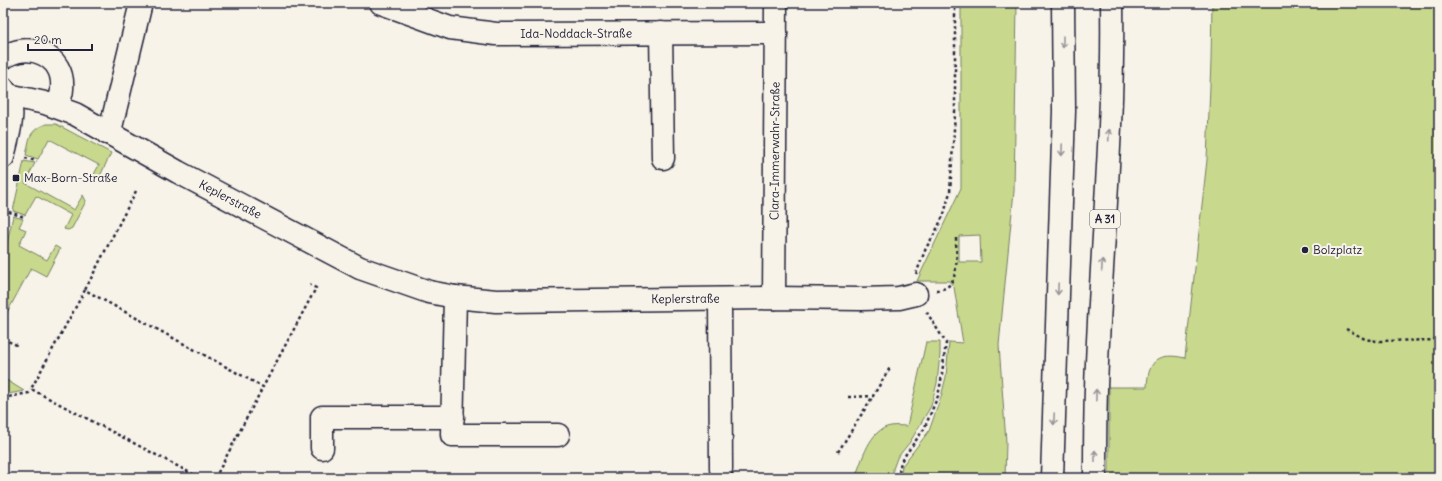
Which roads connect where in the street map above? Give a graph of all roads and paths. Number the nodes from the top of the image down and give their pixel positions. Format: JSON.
{"nodes":[{"id":1,"x":141,"y":3,"type":"edge"},
{"id":2,"x":381,"y":3,"type":"edge"},
{"id":3,"x":776,"y":3,"type":"edge"},
{"id":4,"x":955,"y":3,"type":"edge"},
{"id":5,"x":1063,"y":3,"type":"edge"},
{"id":6,"x":1112,"y":3,"type":"edge"},
{"id":7,"x":661,"y":33,"type":"junction"},
{"id":8,"x":776,"y":33,"type":"junction"},
{"id":9,"x":3,"y":58,"type":"edge"},
{"id":10,"x":6,"y":91,"type":"edge"},
{"id":11,"x":56,"y":106,"type":"junction"},
{"id":12,"x":107,"y":133,"type":"junction"},
{"id":13,"x":3,"y":157,"type":"edge"},
{"id":14,"x":663,"y":158,"type":"dead end"},
{"id":15,"x":136,"y":191,"type":"dead end"},
{"id":16,"x":3,"y":210,"type":"edge"},
{"id":17,"x":24,"y":217,"type":"dead end"},
{"id":18,"x":956,"y":238,"type":"dead end"},
{"id":19,"x":310,"y":285,"type":"dead end"},
{"id":20,"x":84,"y":290,"type":"junction"},
{"id":21,"x":916,"y":294,"type":"junction"},
{"id":22,"x":455,"y":297,"type":"junction"},
{"id":23,"x":774,"y":298,"type":"junction"},
{"id":24,"x":720,"y":299,"type":"junction"},
{"id":25,"x":1346,"y":329,"type":"dead end"},
{"id":26,"x":3,"y":339,"type":"edge"},
{"id":27,"x":1439,"y":340,"type":"edge"},
{"id":28,"x":19,"y":346,"type":"dead end"},
{"id":29,"x":891,"y":366,"type":"dead end"},
{"id":30,"x":263,"y":387,"type":"junction"},
{"id":31,"x":31,"y":389,"type":"junction"},
{"id":32,"x":848,"y":396,"type":"dead end"},
{"id":33,"x":873,"y":396,"type":"junction"},
{"id":34,"x":3,"y":398,"type":"edge"},
{"id":35,"x":453,"y":416,"type":"junction"},
{"id":36,"x":558,"y":435,"type":"dead end"},
{"id":37,"x":322,"y":448,"type":"dead end"},
{"id":38,"x":838,"y":452,"type":"dead end"},
{"id":39,"x":720,"y":470,"type":"dead end"},
{"id":40,"x":200,"y":478,"type":"edge"},
{"id":41,"x":215,"y":478,"type":"edge"},
{"id":42,"x":898,"y":478,"type":"edge"},
{"id":43,"x":1052,"y":478,"type":"edge"},
{"id":44,"x":1095,"y":478,"type":"edge"}],
"edges":[{"from":1,"to":12,"type":"main road"},
{"from":2,"to":7,"type":"main road","name":"Ida-Noddack-Straße"},
{"from":3,"to":8,"type":"main road","name":"Clara-Immerwahr-Straße"},
{"from":4,"to":21,"type":"path"},
{"from":5,"to":43,"type":"main road","one_way":true},
{"from":44,"to":6,"type":"main road","number":"A 31","one_way":true},
{"from":7,"to":8,"type":"main road","name":"Ida-Noddack-Straße"},
{"from":7,"to":14,"type":"main road"},
{"from":8,"to":23,"type":"main road","name":"Clara-Immerwahr-Straße"},
{"from":9,"to":11,"type":"main road"},
{"from":10,"to":11,"type":"main road","name":"Keplerstraße"},
{"from":10,"to":13,"type":"main road"},
{"from":11,"to":12,"type":"main road","name":"Keplerstraße"},
{"from":12,"to":22,"type":"main road","name":"Keplerstraße"},
{"from":15,"to":20,"type":"path"},
{"from":16,"to":17,"type":"path"},
{"from":18,"to":21,"type":"path"},
{"from":19,"to":30,"type":"path"},
{"from":20,"to":30,"type":"path"},
{"from":20,"to":31,"type":"path"},
{"from":21,"to":23,"type":"main road","name":"Keplerstraße"},
{"from":21,"to":42,"type":"path"},
{"from":22,"to":24,"type":"main road","name":"Keplerstraße"},
{"from":22,"to":35,"type":"main road"},
{"from":23,"to":24,"type":"main road","name":"Keplerstraße"},
{"from":24,"to":39,"type":"main road"},
{"from":25,"to":27,"type":"path"},
{"from":26,"to":28,"type":"path"},
{"from":29,"to":33,"type":"path"},
{"from":30,"to":41,"type":"path"},
{"from":31,"to":34,"type":"path"},
{"from":31,"to":40,"type":"path"},
{"from":32,"to":33,"type":"path"},
{"from":33,"to":38,"type":"path"},
{"from":35,"to":36,"type":"main road"},
{"from":35,"to":37,"type":"main road"}]}
